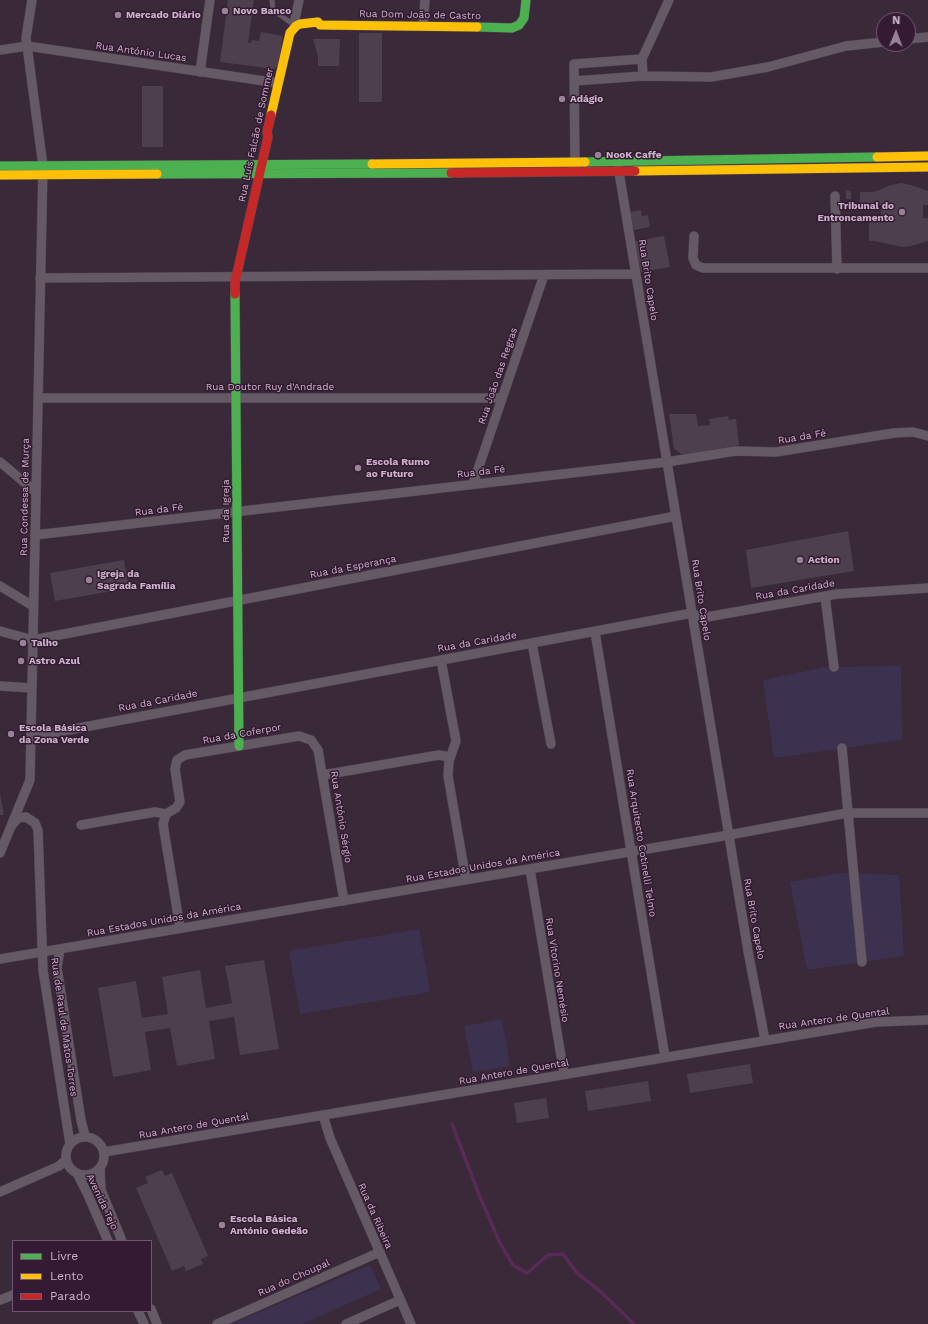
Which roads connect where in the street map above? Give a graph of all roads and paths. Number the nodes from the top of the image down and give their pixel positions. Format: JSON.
{"nodes":[{"id":1,"x":32,"y":0,"type":"edge"},
{"id":2,"x":210,"y":0,"type":"edge"},
{"id":3,"x":272,"y":0,"type":"edge"},
{"id":4,"x":299,"y":0,"type":"edge"},
{"id":5,"x":425,"y":0,"type":"edge"},
{"id":6,"x":526,"y":0,"type":"edge"},
{"id":7,"x":669,"y":0,"type":"edge"},
{"id":8,"x":296,"y":26,"type":"junction"},
{"id":9,"x":423,"y":26,"type":"junction"},
{"id":10,"x":928,"y":37,"type":"edge"},
{"id":11,"x":916,"y":38,"type":"edge"},
{"id":12,"x":876,"y":43,"type":"edge"},
{"id":13,"x":27,"y":46,"type":"junction"},
{"id":14,"x":0,"y":50,"type":"edge"},
{"id":15,"x":642,"y":60,"type":"junction"},
{"id":16,"x":200,"y":72,"type":"junction"},
{"id":17,"x":643,"y":76,"type":"junction"},
{"id":18,"x":574,"y":81,"type":"junction"},
{"id":19,"x":278,"y":83,"type":"junction"},
{"id":20,"x":928,"y":156,"type":"edge"},
{"id":21,"x":0,"y":166,"type":"edge"},
{"id":22,"x":575,"y":167,"type":"junction"},
{"id":23,"x":618,"y":167,"type":"junction"},
{"id":24,"x":928,"y":167,"type":"edge"},
{"id":25,"x":261,"y":169,"type":"junction"},
{"id":26,"x":43,"y":170,"type":"junction"},
{"id":27,"x":0,"y":175,"type":"edge"},
{"id":28,"x":835,"y":196,"type":"dead end"},
{"id":29,"x":694,"y":236,"type":"dead end"},
{"id":30,"x":928,"y":268,"type":"edge"},
{"id":31,"x":837,"y":269,"type":"junction"},
{"id":32,"x":544,"y":274,"type":"junction"},
{"id":33,"x":635,"y":274,"type":"junction"},
{"id":34,"x":237,"y":277,"type":"junction"},
{"id":35,"x":40,"y":278,"type":"junction"},
{"id":36,"x":38,"y":398,"type":"junction"},
{"id":37,"x":236,"y":398,"type":"junction"},
{"id":38,"x":502,"y":398,"type":"junction"},
{"id":39,"x":928,"y":436,"type":"edge"},
{"id":40,"x":0,"y":462,"type":"edge"},
{"id":41,"x":667,"y":462,"type":"junction"},
{"id":42,"x":473,"y":484,"type":"junction"},
{"id":43,"x":36,"y":492,"type":"junction"},
{"id":44,"x":237,"y":512,"type":"junction"},
{"id":45,"x":676,"y":516,"type":"junction"},
{"id":46,"x":35,"y":535,"type":"junction"},
{"id":47,"x":0,"y":586,"type":"edge"},
{"id":48,"x":928,"y":588,"type":"edge"},
{"id":49,"x":825,"y":596,"type":"junction"},
{"id":50,"x":238,"y":601,"type":"junction"},
{"id":51,"x":33,"y":606,"type":"junction"},
{"id":52,"x":692,"y":613,"type":"junction"},
{"id":53,"x":0,"y":631,"type":"edge"},
{"id":54,"x":594,"y":632,"type":"junction"},
{"id":55,"x":33,"y":640,"type":"junction"},
{"id":56,"x":532,"y":643,"type":"junction"},
{"id":57,"x":441,"y":660,"type":"junction"},
{"id":58,"x":834,"y":667,"type":"dead end"},
{"id":59,"x":0,"y":686,"type":"edge"},
{"id":60,"x":32,"y":688,"type":"junction"},
{"id":61,"x":239,"y":698,"type":"junction"},
{"id":62,"x":31,"y":737,"type":"junction"},
{"id":63,"x":310,"y":740,"type":"joint"},
{"id":64,"x":551,"y":744,"type":"dead end"},
{"id":65,"x":239,"y":746,"type":"junction"},
{"id":66,"x":842,"y":748,"type":"dead end"},
{"id":67,"x":450,"y":757,"type":"junction"},
{"id":68,"x":323,"y":775,"type":"junction"},
{"id":69,"x":847,"y":813,"type":"junction"},
{"id":70,"x":928,"y":813,"type":"edge"},
{"id":71,"x":166,"y":814,"type":"junction"},
{"id":72,"x":81,"y":825,"type":"dead end"},
{"id":73,"x":11,"y":826,"type":"junction"},
{"id":74,"x":729,"y":835,"type":"junction"},
{"id":75,"x":0,"y":851,"type":"edge"},
{"id":76,"x":631,"y":852,"type":"junction"},
{"id":77,"x":530,"y":869,"type":"junction"},
{"id":78,"x":466,"y":880,"type":"junction"},
{"id":79,"x":344,"y":900,"type":"junction"},
{"id":80,"x":180,"y":928,"type":"junction"},
{"id":81,"x":60,"y":949,"type":"junction"},
{"id":82,"x":42,"y":952,"type":"junction"},
{"id":83,"x":0,"y":959,"type":"edge"},
{"id":84,"x":862,"y":962,"type":"dead end"},
{"id":85,"x":928,"y":1020,"type":"edge"},
{"id":86,"x":765,"y":1040,"type":"junction"},
{"id":87,"x":665,"y":1057,"type":"junction"},
{"id":88,"x":564,"y":1074,"type":"junction"},
{"id":89,"x":323,"y":1115,"type":"junction"},
{"id":90,"x":85,"y":1136,"type":"junction"},
{"id":91,"x":70,"y":1144,"type":"junction"},
{"id":92,"x":104,"y":1152,"type":"junction"},
{"id":93,"x":66,"y":1160,"type":"junction"},
{"id":94,"x":100,"y":1168,"type":"junction"},
{"id":95,"x":77,"y":1173,"type":"junction"},
{"id":96,"x":0,"y":1192,"type":"edge"},
{"id":97,"x":108,"y":1240,"type":"edge"},
{"id":98,"x":122,"y":1240,"type":"edge"},
{"id":99,"x":380,"y":1252,"type":"junction"},
{"id":100,"x":12,"y":1294,"type":"edge"},
{"id":101,"x":0,"y":1300,"type":"edge"},
{"id":102,"x":400,"y":1300,"type":"junction"},
{"id":103,"x":138,"y":1312,"type":"edge"},
{"id":104,"x":152,"y":1312,"type":"edge"},
{"id":105,"x":144,"y":1324,"type":"edge"},
{"id":106,"x":157,"y":1324,"type":"edge"},
{"id":107,"x":216,"y":1324,"type":"edge"},
{"id":108,"x":346,"y":1324,"type":"edge"},
{"id":109,"x":411,"y":1324,"type":"edge"}],
"edges":[{"from":1,"to":13,"type":"street","name":"Rua Condessa de Murça"},
{"from":2,"to":16,"type":"street"},
{"from":3,"to":8,"type":"lane"},
{"from":4,"to":8,"type":"street","name":"Rua Luis Falcão de Sommer"},
{"from":5,"to":9,"type":"street"},
{"from":6,"to":9,"type":"street","name":"Rua Dom João de Castro"},
{"from":7,"to":15,"type":"street"},
{"from":8,"to":9,"type":"street","name":"Rua Dom João de Castro"},
{"from":8,"to":19,"type":"street","name":"Rua Luis Falcão de Sommer"},
{"from":10,"to":11,"type":"street"},
{"from":12,"to":17,"type":"street"},
{"from":13,"to":14,"type":"street","name":"Rua António Lucas"},
{"from":13,"to":16,"type":"street","name":"Rua António Lucas"},
{"from":13,"to":26,"type":"street","name":"Rua Condessa de Murça"},
{"from":15,"to":17,"type":"street"},
{"from":15,"to":18,"type":"street"},
{"from":16,"to":19,"type":"street","name":"Rua António Lucas"},
{"from":17,"to":18,"type":"street"},
{"from":18,"to":22,"type":"street"},
{"from":19,"to":25,"type":"street","name":"Rua Luis Falcão de Sommer"},
{"from":20,"to":23,"type":"street"},
{"from":21,"to":26,"type":"street"},
{"from":22,"to":23,"type":"street"},
{"from":22,"to":25,"type":"street"},
{"from":23,"to":24,"type":"street"},
{"from":23,"to":33,"type":"street","name":"Rua Brito Capelo"},
{"from":25,"to":26,"type":"street"},
{"from":25,"to":34,"type":"street","name":"Rua Luis Falcão de Sommer"},
{"from":26,"to":27,"type":"street"},
{"from":26,"to":35,"type":"street","name":"Rua Condessa de Murça"},
{"from":28,"to":31,"type":"street"},
{"from":29,"to":31,"type":"street"},
{"from":30,"to":31,"type":"street"},
{"from":32,"to":33,"type":"street"},
{"from":32,"to":34,"type":"street"},
{"from":32,"to":38,"type":"street","name":"Rua João das Regras"},
{"from":33,"to":41,"type":"street","name":"Rua Brito Capelo"},
{"from":34,"to":35,"type":"street"},
{"from":34,"to":37,"type":"street","name":"Rua da Igreja"},
{"from":35,"to":36,"type":"street","name":"Rua Condessa de Murça"},
{"from":36,"to":37,"type":"street","name":"Rua Doutor Ruy d'Andrade"},
{"from":36,"to":43,"type":"street","name":"Rua Condessa de Murça"},
{"from":37,"to":38,"type":"street","name":"Rua Doutor Ruy d'Andrade"},
{"from":37,"to":44,"type":"street","name":"Rua da Igreja"},
{"from":38,"to":42,"type":"street","name":"Rua João das Regras"},
{"from":39,"to":41,"type":"street","name":"Rua da Fé"},
{"from":40,"to":43,"type":"street"},
{"from":41,"to":42,"type":"street","name":"Rua da Fé"},
{"from":41,"to":45,"type":"street","name":"Rua Brito Capelo"},
{"from":42,"to":44,"type":"street","name":"Rua da Fé"},
{"from":43,"to":46,"type":"street","name":"Rua Condessa de Murça"},
{"from":44,"to":46,"type":"street","name":"Rua da Fé"},
{"from":44,"to":50,"type":"street","name":"Rua da Igreja"},
{"from":45,"to":50,"type":"street","name":"Rua da Esperança"},
{"from":45,"to":52,"type":"street","name":"Rua Brito Capelo"},
{"from":46,"to":51,"type":"street","name":"Rua Condessa de Murça"},
{"from":47,"to":51,"type":"street"},
{"from":48,"to":49,"type":"street","name":"Rua da Caridade"},
{"from":49,"to":52,"type":"street","name":"Rua da Caridade"},
{"from":49,"to":58,"type":"street"},
{"from":50,"to":55,"type":"street","name":"Rua da Esperança"},
{"from":50,"to":61,"type":"street","name":"Rua da Igreja"},
{"from":51,"to":55,"type":"street","name":"Rua Condessa de Murça"},
{"from":52,"to":54,"type":"street","name":"Rua da Caridade"},
{"from":52,"to":74,"type":"street","name":"Rua Brito Capelo"},
{"from":53,"to":55,"type":"street"},
{"from":54,"to":56,"type":"street","name":"Rua da Caridade"},
{"from":54,"to":76,"type":"street","name":"Rua Arquitecto Cotinelli Telmo"},
{"from":55,"to":60,"type":"street","name":"Rua Condessa de Murça"},
{"from":56,"to":57,"type":"street","name":"Rua da Caridade"},
{"from":56,"to":64,"type":"street"},
{"from":57,"to":61,"type":"street","name":"Rua da Caridade"},
{"from":57,"to":67,"type":"street"},
{"from":59,"to":60,"type":"street"},
{"from":60,"to":62,"type":"street","name":"Rua Condessa de Murça"},
{"from":61,"to":62,"type":"street","name":"Rua da Caridade"},
{"from":61,"to":65,"type":"street","name":"Rua da Igreja"},
{"from":62,"to":73,"type":"street","name":"Rua Condessa de Murça"},
{"from":63,"to":65,"type":"street","name":"Rua da Coferpor"},
{"from":63,"to":68,"type":"street","name":"Rua António Sérgio"},
{"from":65,"to":71,"type":"street","name":"Rua da Coferpor"},
{"from":66,"to":69,"type":"street"},
{"from":67,"to":68,"type":"street"},
{"from":67,"to":78,"type":"street"},
{"from":68,"to":79,"type":"street","name":"Rua António Sérgio"},
{"from":69,"to":70,"type":"street","name":"Rua Estados Unidos da América"},
{"from":69,"to":74,"type":"street","name":"Rua Estados Unidos da América"},
{"from":69,"to":84,"type":"street"},
{"from":71,"to":72,"type":"street"},
{"from":71,"to":80,"type":"street"},
{"from":73,"to":75,"type":"street","name":"Rua Condessa de Murça"},
{"from":73,"to":82,"type":"street","name":"Rua de Raul de Matos Torres"},
{"from":74,"to":76,"type":"street","name":"Rua Estados Unidos da América"},
{"from":74,"to":86,"type":"street","name":"Rua Brito Capelo"},
{"from":76,"to":77,"type":"street","name":"Rua Estados Unidos da América"},
{"from":76,"to":87,"type":"street","name":"Rua Arquitecto Cotinelli Telmo"},
{"from":77,"to":78,"type":"street","name":"Rua Estados Unidos da América"},
{"from":77,"to":88,"type":"street","name":"Rua Vitorino Nemésio"},
{"from":78,"to":79,"type":"street","name":"Rua Estados Unidos da América"},
{"from":79,"to":80,"type":"street","name":"Rua Estados Unidos da América"},
{"from":80,"to":81,"type":"street","name":"Rua Estados Unidos da América"},
{"from":81,"to":82,"type":"street","name":"Rua Estados Unidos da América"},
{"from":81,"to":90,"type":"street","name":"Rua de Raul de Matos Torres"},
{"from":82,"to":83,"type":"street","name":"Rua Estados Unidos da América"},
{"from":82,"to":91,"type":"street","name":"Rua de Raul de Matos Torres"},
{"from":85,"to":86,"type":"street","name":"Rua Antero de Quental"},
{"from":86,"to":87,"type":"street","name":"Rua Antero de Quental"},
{"from":87,"to":88,"type":"street","name":"Rua Antero de Quental"},
{"from":88,"to":89,"type":"street","name":"Rua Antero de Quental"},
{"from":89,"to":92,"type":"street","name":"Rua Antero de Quental"},
{"from":89,"to":99,"type":"street","name":"Rua da Ribeira"},
{"from":90,"to":91,"type":"street"},
{"from":90,"to":92,"type":"street"},
{"from":91,"to":93,"type":"street"},
{"from":92,"to":94,"type":"street"},
{"from":93,"to":95,"type":"street"},
{"from":93,"to":96,"type":"street"},
{"from":94,"to":95,"type":"street"},
{"from":94,"to":98,"type":"street","name":"Avenida Tejo"},
{"from":95,"to":97,"type":"street","name":"Avenida Tejo"},
{"from":99,"to":102,"type":"street","name":"Rua da Ribeira"},
{"from":99,"to":107,"type":"street","name":"Rua do Choupal"},
{"from":100,"to":101,"type":"street"},
{"from":102,"to":108,"type":"street"},
{"from":102,"to":109,"type":"street","name":"Rua da Ribeira"},
{"from":103,"to":105,"type":"street"},
{"from":104,"to":106,"type":"street"}]}
